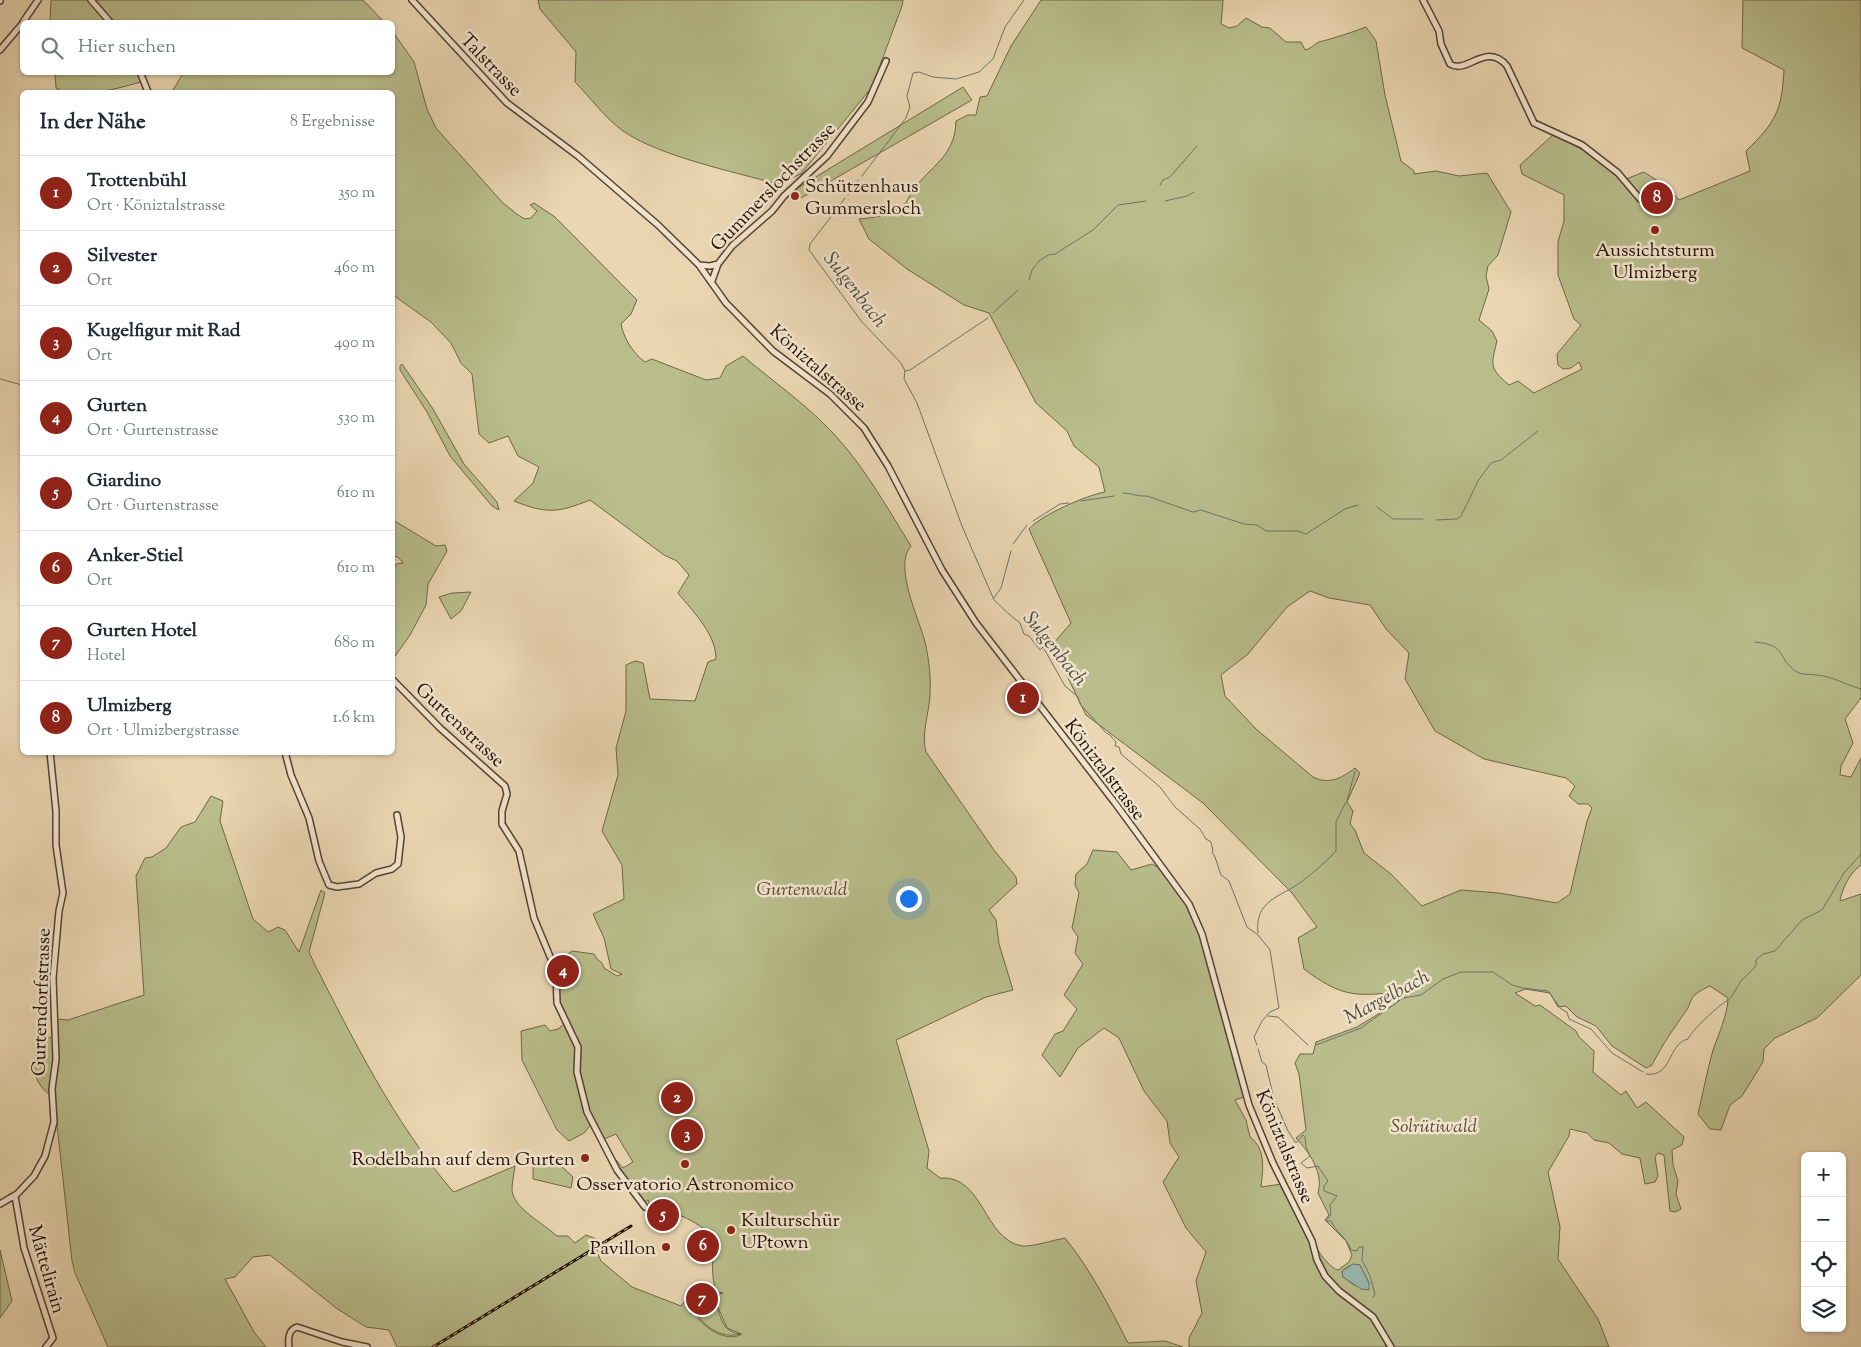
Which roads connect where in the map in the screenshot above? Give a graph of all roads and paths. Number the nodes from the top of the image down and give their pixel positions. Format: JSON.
{"nodes":[{"id":1,"x":38,"y":0,"type":"edge"},
{"id":2,"x":91,"y":0,"type":"edge"},
{"id":3,"x":412,"y":0,"type":"edge"},
{"id":4,"x":1423,"y":0,"type":"edge"},
{"id":5,"x":25,"y":20,"type":"edge"},
{"id":6,"x":108,"y":20,"type":"edge"},
{"id":7,"x":20,"y":27,"type":"edge"},
{"id":8,"x":0,"y":50,"type":"edge"},
{"id":9,"x":886,"y":61,"type":"dead end"},
{"id":10,"x":141,"y":75,"type":"edge"},
{"id":11,"x":147,"y":90,"type":"edge"},
{"id":12,"x":558,"y":141,"type":"joint"},
{"id":13,"x":1640,"y":199,"type":"dead end"},
{"id":14,"x":699,"y":264,"type":"junction"},
{"id":15,"x":718,"y":264,"type":"junction"},
{"id":16,"x":712,"y":281,"type":"junction"},
{"id":17,"x":395,"y":682,"type":"edge"},
{"id":18,"x":50,"y":755,"type":"edge"},
{"id":19,"x":286,"y":755,"type":"edge"},
{"id":20,"x":396,"y":815,"type":"dead end"},
{"id":21,"x":15,"y":1196,"type":"junction"},
{"id":22,"x":0,"y":1204,"type":"edge"},
{"id":23,"x":646,"y":1207,"type":"dead end"},
{"id":24,"x":46,"y":1347,"type":"edge"},
{"id":25,"x":289,"y":1347,"type":"edge"},
{"id":26,"x":367,"y":1347,"type":"edge"},
{"id":27,"x":1391,"y":1347,"type":"edge"}],
"edges":[{"from":1,"to":5,"type":"street"},
{"from":2,"to":6,"type":"street"},
{"from":3,"to":12,"type":"street","name":"Talstrasse"},
{"from":4,"to":13,"type":"street"},
{"from":7,"to":8,"type":"street"},
{"from":9,"to":15,"type":"street","name":"Gummerslochstrasse"},
{"from":10,"to":11,"type":"street"},
{"from":12,"to":14,"type":"street","name":"Köniztalstrasse"},
{"from":14,"to":15,"type":"street"},
{"from":14,"to":16,"type":"street","name":"Köniztalstrasse"},
{"from":15,"to":16,"type":"street","name":"Gummerslochstrasse"},
{"from":16,"to":27,"type":"street","name":"Köniztalstrasse"},
{"from":17,"to":23,"type":"street","name":"Gurtenstrasse"},
{"from":18,"to":21,"type":"street","name":"Gurtendorfstrasse"},
{"from":19,"to":20,"type":"street"},
{"from":21,"to":22,"type":"street","name":"Gurtendorfstrasse"},
{"from":21,"to":24,"type":"street","name":"Mättelirain"},
{"from":25,"to":26,"type":"street"}]}
